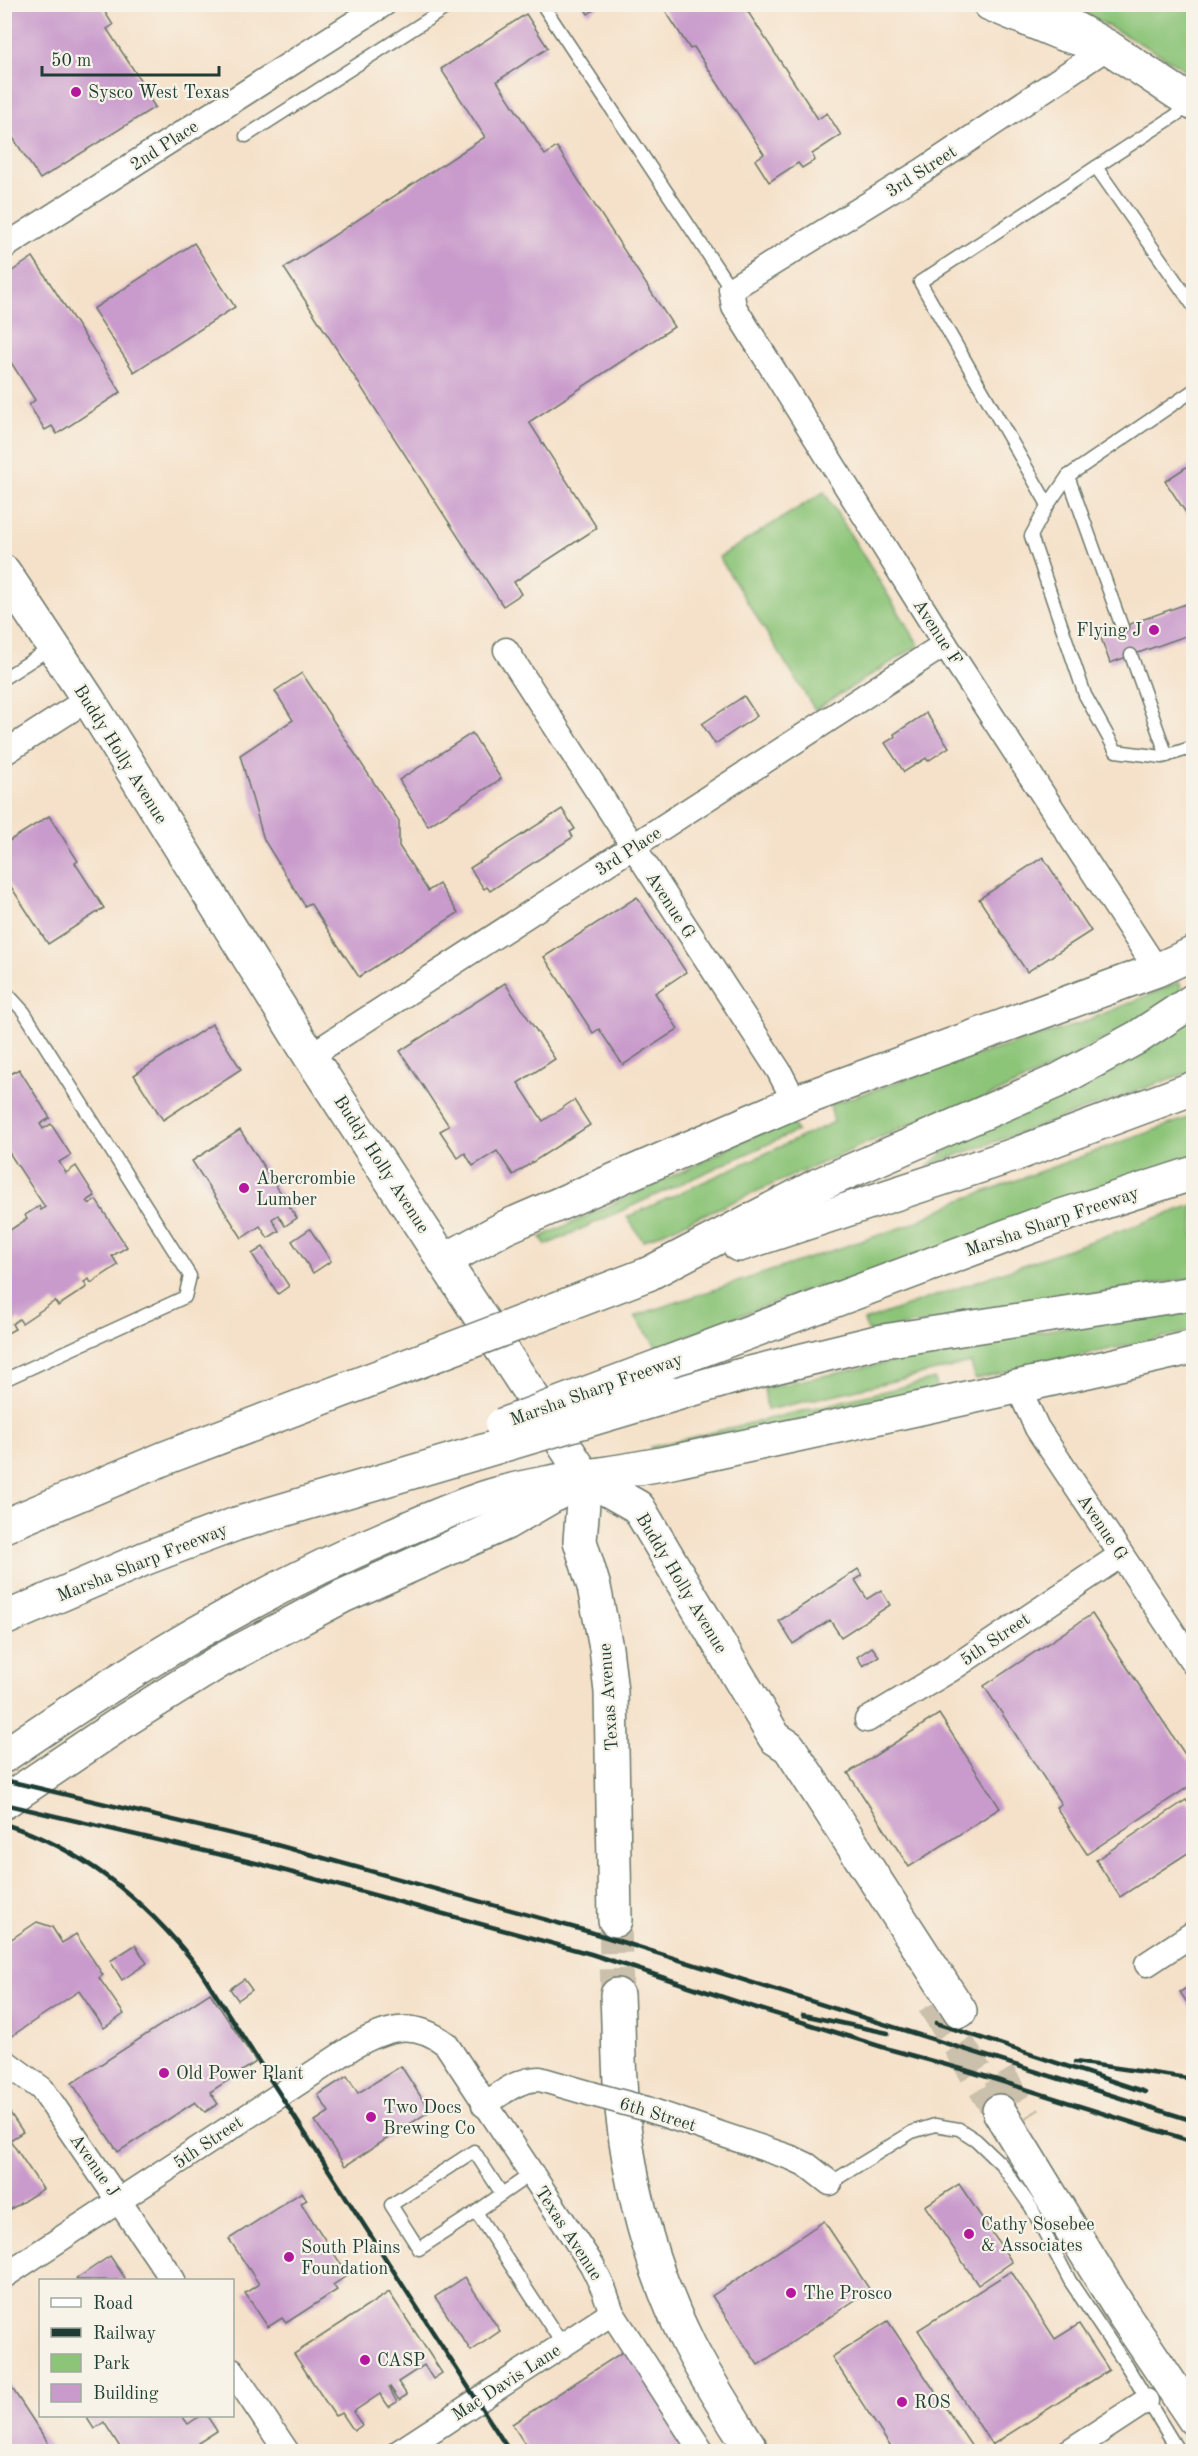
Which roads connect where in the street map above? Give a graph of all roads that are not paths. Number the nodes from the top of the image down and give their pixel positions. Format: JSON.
{"nodes":[{"id":1,"x":384,"y":4,"type":"edge"},
{"id":2,"x":452,"y":4,"type":"edge"},
{"id":3,"x":542,"y":4,"type":"edge"},
{"id":4,"x":990,"y":4,"type":"edge"},
{"id":5,"x":1031,"y":4,"type":"edge"},
{"id":6,"x":1108,"y":47,"type":"junction"},
{"id":7,"x":1193,"y":104,"type":"edge"},
{"id":8,"x":246,"y":136,"type":"dead end"},
{"id":9,"x":1096,"y":168,"type":"junction"},
{"id":10,"x":4,"y":247,"type":"edge"},
{"id":11,"x":731,"y":289,"type":"junction"},
{"id":12,"x":1194,"y":307,"type":"edge"},
{"id":13,"x":1194,"y":390,"type":"edge"},
{"id":14,"x":1068,"y":476,"type":"junction"},
{"id":15,"x":1048,"y":505,"type":"junction"},
{"id":16,"x":9,"y":588,"type":"edge"},
{"id":17,"x":1122,"y":627,"type":"dead end"},
{"id":18,"x":945,"y":644,"type":"junction"},
{"id":19,"x":53,"y":646,"type":"junction"},
{"id":20,"x":506,"y":650,"type":"dead end"},
{"id":21,"x":1131,"y":655,"type":"dead end"},
{"id":22,"x":4,"y":678,"type":"edge"},
{"id":23,"x":88,"y":699,"type":"junction"},
{"id":24,"x":1194,"y":747,"type":"edge"},
{"id":25,"x":4,"y":753,"type":"edge"},
{"id":26,"x":1167,"y":756,"type":"junction"},
{"id":27,"x":634,"y":848,"type":"junction"},
{"id":28,"x":1194,"y":953,"type":"edge"},
{"id":29,"x":1157,"y":970,"type":"junction"},
{"id":30,"x":4,"y":990,"type":"edge"},
{"id":31,"x":1194,"y":1000,"type":"edge"},
{"id":32,"x":310,"y":1056,"type":"junction"},
{"id":33,"x":1194,"y":1088,"type":"edge"},
{"id":34,"x":795,"y":1102,"type":"junction"},
{"id":35,"x":1194,"y":1173,"type":"edge"},
{"id":36,"x":445,"y":1260,"type":"junction"},
{"id":37,"x":648,"y":1274,"type":"junction"},
{"id":38,"x":1194,"y":1293,"type":"edge"},
{"id":39,"x":1194,"y":1347,"type":"edge"},
{"id":40,"x":4,"y":1380,"type":"edge"},
{"id":41,"x":1018,"y":1388,"type":"junction"},
{"id":42,"x":585,"y":1477,"type":"junction"},
{"id":43,"x":236,"y":1524,"type":"junction"},
{"id":44,"x":4,"y":1526,"type":"edge"},
{"id":45,"x":1121,"y":1556,"type":"junction"},
{"id":46,"x":4,"y":1619,"type":"edge"},
{"id":47,"x":1194,"y":1664,"type":"edge"},
{"id":48,"x":867,"y":1720,"type":"dead end"},
{"id":49,"x":4,"y":1756,"type":"edge"},
{"id":50,"x":4,"y":1802,"type":"edge"},
{"id":51,"x":615,"y":1920,"type":"tunnel mouth"},
{"id":52,"x":1194,"y":1933,"type":"edge"},
{"id":53,"x":1147,"y":1964,"type":"dead end"},
{"id":54,"x":617,"y":1995,"type":"tunnel mouth"},
{"id":55,"x":947,"y":2007,"type":"tunnel mouth"},
{"id":56,"x":419,"y":2029,"type":"joint"},
{"id":57,"x":4,"y":2061,"type":"edge"},
{"id":58,"x":484,"y":2105,"type":"junction"},
{"id":59,"x":531,"y":2174,"type":"junction"},
{"id":60,"x":830,"y":2183,"type":"joint"},
{"id":61,"x":502,"y":2194,"type":"junction"},
{"id":62,"x":119,"y":2201,"type":"junction"},
{"id":63,"x":476,"y":2212,"type":"junction"},
{"id":64,"x":4,"y":2276,"type":"edge"},
{"id":65,"x":172,"y":2279,"type":"edge"},
{"id":66,"x":612,"y":2313,"type":"junction"},
{"id":67,"x":563,"y":2345,"type":"junction"},
{"id":68,"x":234,"y":2373,"type":"edge"},
{"id":69,"x":1194,"y":2385,"type":"edge"},
{"id":70,"x":1146,"y":2401,"type":"junction"},
{"id":71,"x":1194,"y":2419,"type":"edge"},
{"id":72,"x":287,"y":2451,"type":"edge"},
{"id":73,"x":399,"y":2451,"type":"edge"},
{"id":74,"x":702,"y":2451,"type":"edge"},
{"id":75,"x":753,"y":2451,"type":"edge"},
{"id":76,"x":1068,"y":2451,"type":"edge"},
{"id":77,"x":1179,"y":2451,"type":"edge"}],
"edges":[{"from":1,"to":10,"type":"street","name":"2nd Place"},
{"from":2,"to":8,"type":"lane"},
{"from":3,"to":11,"type":"lane"},
{"from":4,"to":6,"type":"main road"},
{"from":5,"to":6,"type":"main road"},
{"from":6,"to":7,"type":"main road"},
{"from":6,"to":11,"type":"street","name":"3rd Street"},
{"from":7,"to":9,"type":"lane"},
{"from":9,"to":12,"type":"lane"},
{"from":9,"to":15,"type":"lane"},
{"from":11,"to":18,"type":"street","name":"Avenue F"},
{"from":13,"to":14,"type":"lane"},
{"from":14,"to":15,"type":"lane"},
{"from":14,"to":17,"type":"lane"},
{"from":15,"to":26,"type":"lane"},
{"from":16,"to":19,"type":"main road","name":"Buddy Holly Avenue"},
{"from":18,"to":27,"type":"street","name":"3rd Place"},
{"from":18,"to":29,"type":"street","name":"Avenue F"},
{"from":19,"to":22,"type":"lane"},
{"from":19,"to":23,"type":"main road","name":"Buddy Holly Avenue"},
{"from":20,"to":27,"type":"street","name":"Avenue G"},
{"from":21,"to":26,"type":"lane"},
{"from":23,"to":25,"type":"street"},
{"from":23,"to":32,"type":"main road","name":"Buddy Holly Avenue"},
{"from":24,"to":26,"type":"lane"},
{"from":27,"to":32,"type":"street","name":"3rd Place"},
{"from":27,"to":34,"type":"street","name":"Avenue G"},
{"from":28,"to":29,"type":"main road"},
{"from":29,"to":34,"type":"main road"},
{"from":30,"to":40,"type":"lane"},
{"from":31,"to":37,"type":"main road"},
{"from":32,"to":36,"type":"main road","name":"Buddy Holly Avenue"},
{"from":33,"to":37,"type":"main road"},
{"from":34,"to":36,"type":"main road"},
{"from":35,"to":43,"type":"main road","name":"Marsha Sharp Freeway","bridge":true},
{"from":36,"to":42,"type":"main road","name":"Buddy Holly Avenue"},
{"from":37,"to":44,"type":"main road","bridge":true},
{"from":38,"to":43,"type":"main road","bridge":true},
{"from":39,"to":41,"type":"main road"},
{"from":41,"to":42,"type":"main road"},
{"from":41,"to":45,"type":"street","name":"Avenue G"},
{"from":42,"to":49,"type":"main road"},
{"from":42,"to":50,"type":"main road"},
{"from":42,"to":51,"type":"main road","name":"Texas Avenue"},
{"from":42,"to":55,"type":"main road","name":"Buddy Holly Avenue"},
{"from":43,"to":46,"type":"main road","name":"Marsha Sharp Freeway"},
{"from":45,"to":47,"type":"street","name":"Avenue G"},
{"from":45,"to":48,"type":"street","name":"5th Street"},
{"from":52,"to":53,"type":"street"},
{"from":54,"to":75,"type":"main road"},
{"from":56,"to":58,"type":"street","name":"Texas Avenue"},
{"from":56,"to":62,"type":"street","name":"5th Street"},
{"from":57,"to":62,"type":"street","name":"Avenue J"},
{"from":58,"to":59,"type":"street","name":"Texas Avenue"},
{"from":58,"to":60,"type":"street","name":"6th Street","bridge":true},
{"from":59,"to":61,"type":"lane"},
{"from":59,"to":66,"type":"street","name":"Texas Avenue"},
{"from":60,"to":70,"type":"lane"},
{"from":61,"to":63,"type":"lane"},
{"from":61,"to":63,"type":"lane"},
{"from":62,"to":64,"type":"street","name":"5th Street"},
{"from":62,"to":65,"type":"street","name":"Avenue J"},
{"from":63,"to":67,"type":"lane"},
{"from":66,"to":67,"type":"street","name":"Mac Davis Lane"},
{"from":66,"to":74,"type":"street","name":"Texas Avenue"},
{"from":67,"to":73,"type":"street","name":"Mac Davis Lane"},
{"from":68,"to":72,"type":"street"},
{"from":69,"to":71,"type":"main road"},
{"from":70,"to":76,"type":"street"},
{"from":70,"to":77,"type":"lane"}]}
